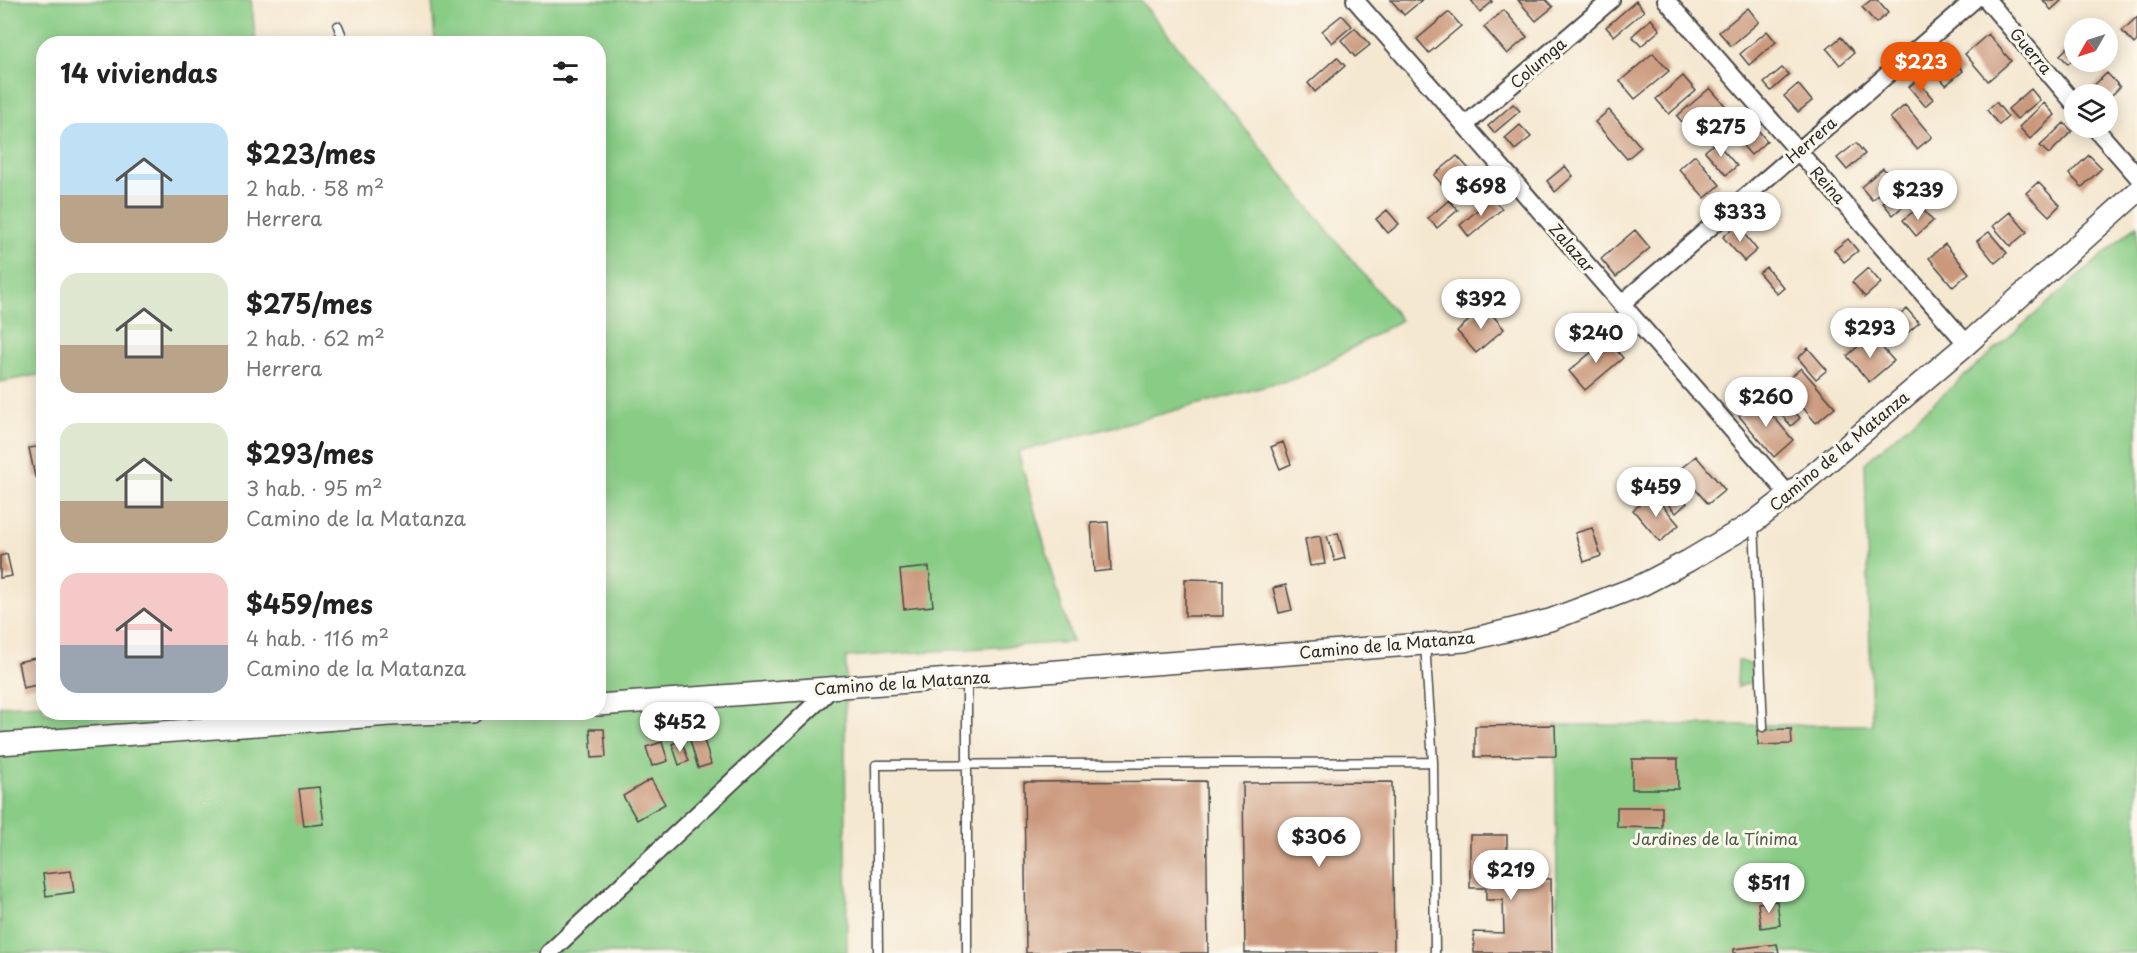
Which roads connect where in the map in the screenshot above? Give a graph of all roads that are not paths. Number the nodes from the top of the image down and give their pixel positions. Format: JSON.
{"nodes":[{"id":1,"x":1355,"y":0,"type":"edge"},
{"id":2,"x":1611,"y":0,"type":"edge"},
{"id":3,"x":1666,"y":0,"type":"edge"},
{"id":4,"x":1974,"y":0,"type":"edge"},
{"id":5,"x":1987,"y":0,"type":"edge"},
{"id":6,"x":338,"y":26,"type":"dead end"},
{"id":7,"x":342,"y":36,"type":"edge"},
{"id":8,"x":2064,"y":91,"type":"edge"},
{"id":9,"x":1465,"y":125,"type":"junction"},
{"id":10,"x":2105,"y":138,"type":"edge"},
{"id":11,"x":1798,"y":151,"type":"junction"},
{"id":12,"x":2137,"y":176,"type":"edge"},
{"id":13,"x":2137,"y":192,"type":"edge"},
{"id":14,"x":1622,"y":304,"type":"junction"},
{"id":15,"x":1967,"y":344,"type":"junction"},
{"id":16,"x":1790,"y":495,"type":"junction"},
{"id":17,"x":1754,"y":522,"type":"junction"},
{"id":18,"x":1425,"y":644,"type":"junction"},
{"id":19,"x":967,"y":678,"type":"junction"},
{"id":20,"x":831,"y":689,"type":"junction"},
{"id":21,"x":606,"y":704,"type":"edge"},
{"id":22,"x":323,"y":720,"type":"edge"},
{"id":23,"x":1763,"y":727,"type":"dead end"},
{"id":24,"x":0,"y":744,"type":"edge"},
{"id":25,"x":1433,"y":762,"type":"junction"},
{"id":26,"x":968,"y":764,"type":"junction"},
{"id":27,"x":549,"y":953,"type":"edge"},
{"id":28,"x":878,"y":953,"type":"edge"},
{"id":29,"x":967,"y":953,"type":"edge"},
{"id":30,"x":1435,"y":953,"type":"edge"}],
"edges":[{"from":1,"to":9,"type":"street","name":"Zalazar"},
{"from":2,"to":9,"type":"street","name":"Columga"},
{"from":3,"to":11,"type":"street","name":"Reina"},
{"from":4,"to":11,"type":"street","name":"Herrera"},
{"from":5,"to":8,"type":"street","name":"Guerra"},
{"from":6,"to":7,"type":"lane"},
{"from":9,"to":14,"type":"street","name":"Zalazar"},
{"from":10,"to":12,"type":"street"},
{"from":11,"to":14,"type":"street","name":"Herrera"},
{"from":11,"to":15,"type":"street","name":"Reina"},
{"from":13,"to":15,"type":"street","name":"Camino de la Matanza"},
{"from":14,"to":16,"type":"street","name":"Zalazar"},
{"from":15,"to":16,"type":"street","name":"Camino de la Matanza"},
{"from":16,"to":17,"type":"street","name":"Camino de la Matanza"},
{"from":17,"to":18,"type":"street","name":"Camino de la Matanza"},
{"from":17,"to":23,"type":"lane"},
{"from":18,"to":19,"type":"street","name":"Camino de la Matanza"},
{"from":18,"to":25,"type":"lane"},
{"from":19,"to":20,"type":"street","name":"Camino de la Matanza"},
{"from":19,"to":26,"type":"lane"},
{"from":20,"to":21,"type":"street","name":"Camino de la Matanza"},
{"from":20,"to":27,"type":"street"},
{"from":22,"to":24,"type":"street"},
{"from":25,"to":26,"type":"lane"},
{"from":25,"to":30,"type":"lane"},
{"from":26,"to":28,"type":"lane"},
{"from":26,"to":29,"type":"lane"}]}
